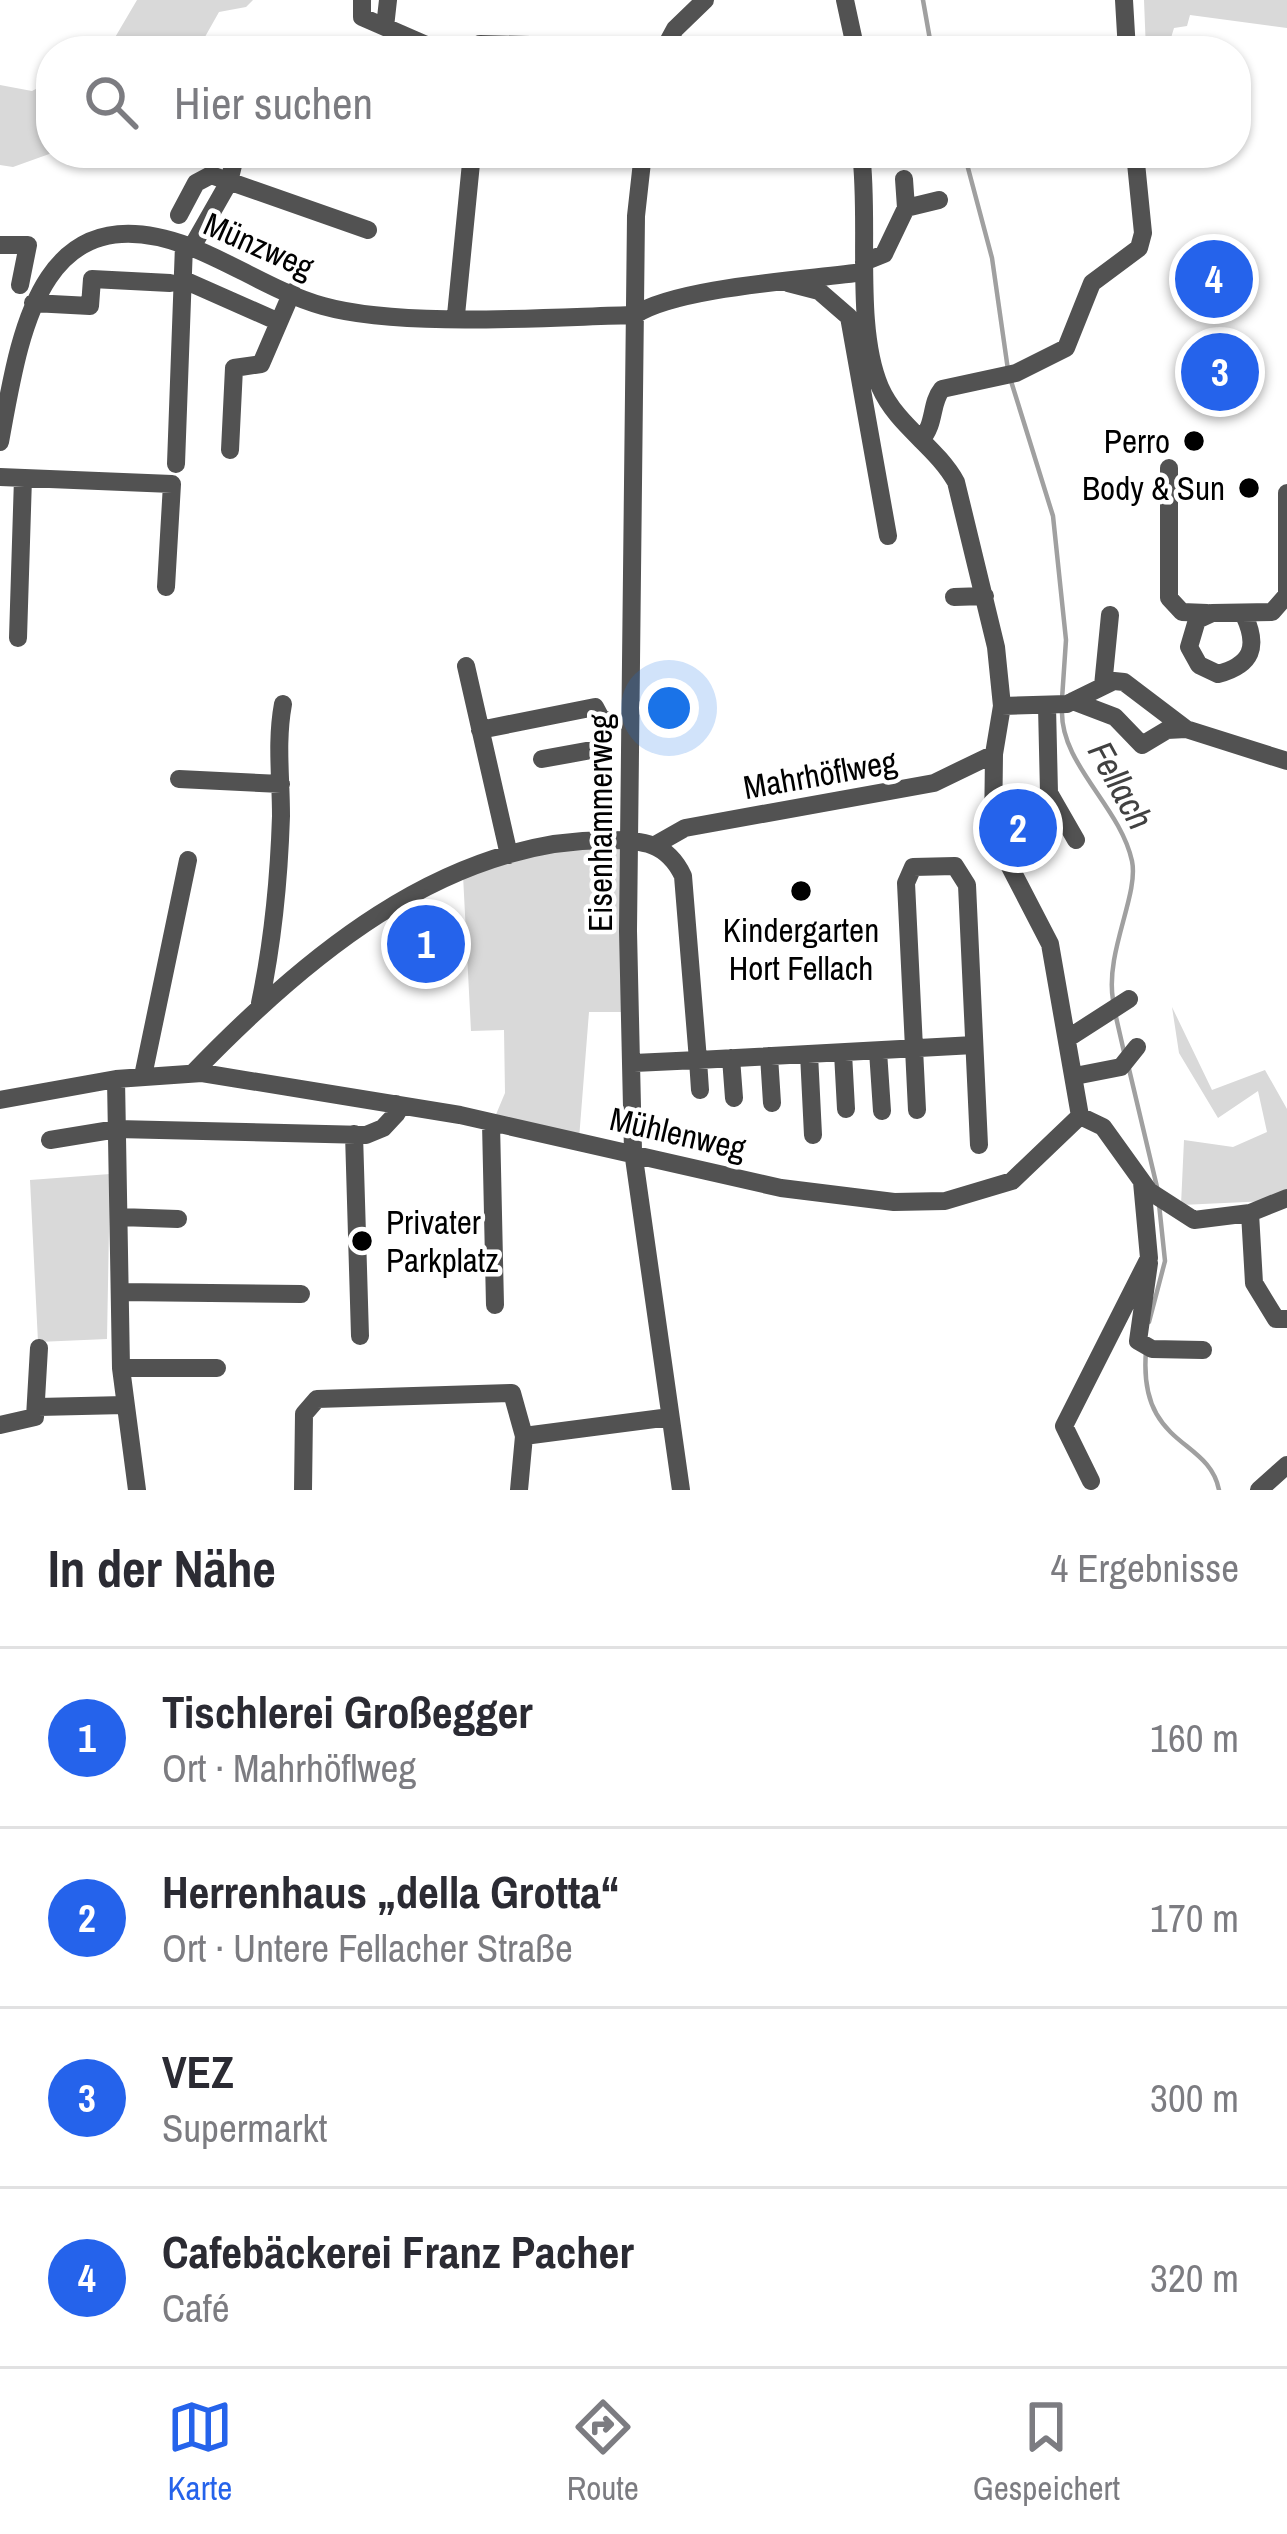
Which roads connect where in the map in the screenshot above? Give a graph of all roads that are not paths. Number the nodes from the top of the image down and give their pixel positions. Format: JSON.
{"nodes":[{"id":1,"x":362,"y":0,"type":"edge"},
{"id":2,"x":388,"y":0,"type":"edge"},
{"id":3,"x":705,"y":0,"type":"edge"},
{"id":4,"x":845,"y":0,"type":"edge"},
{"id":5,"x":1124,"y":0,"type":"edge"},
{"id":6,"x":385,"y":27,"type":"junction"},
{"id":7,"x":406,"y":36,"type":"edge"},
{"id":8,"x":671,"y":36,"type":"edge"},
{"id":9,"x":853,"y":36,"type":"edge"},
{"id":10,"x":1126,"y":36,"type":"edge"},
{"id":11,"x":232,"y":168,"type":"edge"},
{"id":12,"x":471,"y":168,"type":"edge"},
{"id":13,"x":642,"y":168,"type":"edge"},
{"id":14,"x":863,"y":168,"type":"edge"},
{"id":15,"x":1137,"y":168,"type":"edge"},
{"id":16,"x":904,"y":179,"type":"dead end"},
{"id":17,"x":229,"y":182,"type":"junction"},
{"id":18,"x":939,"y":200,"type":"dead end"},
{"id":19,"x":906,"y":208,"type":"junction"},
{"id":20,"x":179,"y":214,"type":"dead end"},
{"id":21,"x":368,"y":230,"type":"dead end"},
{"id":22,"x":0,"y":244,"type":"edge"},
{"id":23,"x":188,"y":246,"type":"junction"},
{"id":24,"x":860,"y":269,"type":"junction"},
{"id":25,"x":0,"y":281,"type":"edge"},
{"id":26,"x":177,"y":282,"type":"junction"},
{"id":27,"x":788,"y":283,"type":"junction"},
{"id":28,"x":31,"y":292,"type":"junction"},
{"id":29,"x":292,"y":292,"type":"junction"},
{"id":30,"x":456,"y":315,"type":"junction"},
{"id":31,"x":635,"y":315,"type":"junction"},
{"id":32,"x":849,"y":317,"type":"junction"},
{"id":33,"x":279,"y":322,"type":"junction"},
{"id":34,"x":0,"y":440,"type":"edge"},
{"id":35,"x":921,"y":440,"type":"junction"},
{"id":36,"x":230,"y":450,"type":"dead end"},
{"id":37,"x":176,"y":464,"type":"dead end"},
{"id":38,"x":1169,"y":467,"type":"dead end"},
{"id":39,"x":0,"y":477,"type":"edge"},
{"id":40,"x":23,"y":478,"type":"junction"},
{"id":41,"x":1287,"y":494,"type":"edge"},
{"id":42,"x":888,"y":536,"type":"dead end"},
{"id":43,"x":166,"y":587,"type":"dead end"},
{"id":44,"x":986,"y":596,"type":"junction"},
{"id":45,"x":954,"y":598,"type":"dead end"},
{"id":46,"x":1212,"y":614,"type":"junction"},
{"id":47,"x":1110,"y":615,"type":"dead end"},
{"id":48,"x":1244,"y":615,"type":"junction"},
{"id":49,"x":18,"y":638,"type":"dead end"},
{"id":50,"x":466,"y":666,"type":"dead end"},
{"id":51,"x":1103,"y":686,"type":"junction"},
{"id":52,"x":283,"y":704,"type":"dead end"},
{"id":53,"x":1060,"y":704,"type":"junction"},
{"id":54,"x":1002,"y":706,"type":"junction"},
{"id":55,"x":609,"y":720,"type":"junction"},
{"id":56,"x":1186,"y":729,"type":"junction"},
{"id":57,"x":480,"y":730,"type":"junction"},
{"id":58,"x":994,"y":754,"type":"junction"},
{"id":59,"x":542,"y":759,"type":"dead end"},
{"id":60,"x":1287,"y":761,"type":"edge"},
{"id":61,"x":179,"y":779,"type":"dead end"},
{"id":62,"x":281,"y":784,"type":"junction"},
{"id":63,"x":629,"y":840,"type":"junction"},
{"id":64,"x":1076,"y":841,"type":"dead end"},
{"id":65,"x":655,"y":845,"type":"junction"},
{"id":66,"x":509,"y":856,"type":"junction"},
{"id":67,"x":188,"y":860,"type":"dead end"},
{"id":68,"x":260,"y":1003,"type":"junction"},
{"id":69,"x":1120,"y":1008,"type":"dead end"},
{"id":70,"x":227,"y":1037,"type":"junction"},
{"id":71,"x":1070,"y":1037,"type":"junction"},
{"id":72,"x":974,"y":1045,"type":"junction"},
{"id":73,"x":915,"y":1048,"type":"junction"},
{"id":74,"x":878,"y":1051,"type":"junction"},
{"id":75,"x":843,"y":1053,"type":"junction"},
{"id":76,"x":808,"y":1054,"type":"junction"},
{"id":77,"x":769,"y":1056,"type":"junction"},
{"id":78,"x":731,"y":1058,"type":"junction"},
{"id":79,"x":1130,"y":1058,"type":"dead end"},
{"id":80,"x":698,"y":1060,"type":"junction"},
{"id":81,"x":634,"y":1063,"type":"junction"},
{"id":82,"x":193,"y":1073,"type":"junction"},
{"id":83,"x":143,"y":1076,"type":"junction"},
{"id":84,"x":1075,"y":1076,"type":"junction"},
{"id":85,"x":116,"y":1078,"type":"junction"},
{"id":86,"x":238,"y":1079,"type":"junction"},
{"id":87,"x":700,"y":1090,"type":"dead end"},
{"id":88,"x":734,"y":1098,"type":"dead end"},
{"id":89,"x":0,"y":1100,"type":"edge"},
{"id":90,"x":772,"y":1102,"type":"dead end"},
{"id":91,"x":395,"y":1104,"type":"junction"},
{"id":92,"x":846,"y":1108,"type":"dead end"},
{"id":93,"x":917,"y":1110,"type":"dead end"},
{"id":94,"x":882,"y":1111,"type":"dead end"},
{"id":95,"x":1080,"y":1116,"type":"junction"},
{"id":96,"x":491,"y":1123,"type":"junction"},
{"id":97,"x":117,"y":1129,"type":"junction"},
{"id":98,"x":354,"y":1135,"type":"junction"},
{"id":99,"x":813,"y":1135,"type":"dead end"},
{"id":100,"x":50,"y":1140,"type":"dead end"},
{"id":101,"x":979,"y":1145,"type":"dead end"},
{"id":102,"x":633,"y":1151,"type":"junction"},
{"id":103,"x":1145,"y":1186,"type":"junction"},
{"id":104,"x":1287,"y":1198,"type":"edge"},
{"id":105,"x":1250,"y":1213,"type":"junction"},
{"id":106,"x":119,"y":1217,"type":"junction"},
{"id":107,"x":178,"y":1219,"type":"dead end"},
{"id":108,"x":1150,"y":1258,"type":"junction"},
{"id":109,"x":120,"y":1292,"type":"junction"},
{"id":110,"x":301,"y":1294,"type":"dead end"},
{"id":111,"x":494,"y":1305,"type":"dead end"},
{"id":112,"x":1287,"y":1319,"type":"edge"},
{"id":113,"x":360,"y":1336,"type":"dead end"},
{"id":114,"x":39,"y":1348,"type":"dead end"},
{"id":115,"x":1203,"y":1350,"type":"dead end"},
{"id":116,"x":122,"y":1368,"type":"junction"},
{"id":117,"x":217,"y":1368,"type":"dead end"},
{"id":118,"x":124,"y":1405,"type":"junction"},
{"id":119,"x":38,"y":1407,"type":"junction"},
{"id":120,"x":670,"y":1417,"type":"junction"},
{"id":121,"x":0,"y":1425,"type":"edge"},
{"id":122,"x":524,"y":1436,"type":"junction"},
{"id":123,"x":1287,"y":1465,"type":"edge"},
{"id":124,"x":1091,"y":1481,"type":"dead end"},
{"id":125,"x":137,"y":1490,"type":"edge"},
{"id":126,"x":303,"y":1490,"type":"edge"},
{"id":127,"x":519,"y":1490,"type":"edge"},
{"id":128,"x":681,"y":1490,"type":"edge"},
{"id":129,"x":1259,"y":1490,"type":"edge"}],
"edges":[{"from":1,"to":6,"type":"street"},
{"from":2,"to":6,"type":"street"},
{"from":3,"to":8,"type":"street"},
{"from":4,"to":9,"type":"street"},
{"from":5,"to":10,"type":"street"},
{"from":6,"to":7,"type":"street"},
{"from":11,"to":17,"type":"street"},
{"from":12,"to":30,"type":"street"},
{"from":13,"to":31,"type":"street","name":"Eisenhammerweg"},
{"from":14,"to":24,"type":"street"},
{"from":15,"to":35,"type":"street"},
{"from":16,"to":19,"type":"street"},
{"from":17,"to":20,"type":"street"},
{"from":17,"to":21,"type":"street"},
{"from":17,"to":23,"type":"street"},
{"from":18,"to":19,"type":"street"},
{"from":19,"to":24,"type":"street"},
{"from":22,"to":28,"type":"street"},
{"from":23,"to":26,"type":"street"},
{"from":23,"to":28,"type":"street","name":"Münzweg"},
{"from":23,"to":29,"type":"street","name":"Münzweg"},
{"from":24,"to":27,"type":"street","name":"Münzweg"},
{"from":24,"to":32,"type":"street"},
{"from":24,"to":35,"type":"street"},
{"from":25,"to":28,"type":"street"},
{"from":26,"to":28,"type":"street"},
{"from":26,"to":33,"type":"street"},
{"from":26,"to":37,"type":"street"},
{"from":27,"to":31,"type":"street","name":"Münzweg"},
{"from":27,"to":32,"type":"street"},
{"from":28,"to":34,"type":"street"},
{"from":29,"to":30,"type":"street","name":"Münzweg"},
{"from":29,"to":33,"type":"street"},
{"from":30,"to":31,"type":"street","name":"Münzweg"},
{"from":31,"to":55,"type":"street","name":"Eisenhammerweg"},
{"from":32,"to":42,"type":"street"},
{"from":33,"to":36,"type":"street"},
{"from":35,"to":44,"type":"street"},
{"from":38,"to":46,"type":"street"},
{"from":39,"to":40,"type":"street"},
{"from":40,"to":43,"type":"street"},
{"from":40,"to":49,"type":"street"},
{"from":41,"to":48,"type":"street"},
{"from":44,"to":45,"type":"street"},
{"from":44,"to":54,"type":"street"},
{"from":46,"to":48,"type":"street"},
{"from":46,"to":48,"type":"street"},
{"from":47,"to":51,"type":"street"},
{"from":50,"to":57,"type":"street"},
{"from":51,"to":53,"type":"street"},
{"from":51,"to":56,"type":"street"},
{"from":52,"to":62,"type":"street"},
{"from":53,"to":54,"type":"street"},
{"from":53,"to":56,"type":"street"},
{"from":53,"to":64,"type":"street"},
{"from":54,"to":58,"type":"street"},
{"from":55,"to":57,"type":"street"},
{"from":55,"to":59,"type":"street"},
{"from":55,"to":63,"type":"street","name":"Eisenhammerweg"},
{"from":56,"to":60,"type":"street"},
{"from":57,"to":66,"type":"street"},
{"from":58,"to":65,"type":"street","name":"Mahrhöflweg"},
{"from":58,"to":71,"type":"street"},
{"from":61,"to":62,"type":"street"},
{"from":62,"to":68,"type":"street"},
{"from":63,"to":65,"type":"street"},
{"from":63,"to":66,"type":"street"},
{"from":63,"to":81,"type":"street","name":"Eisenhammerweg"},
{"from":65,"to":80,"type":"street"},
{"from":66,"to":68,"type":"street"},
{"from":67,"to":83,"type":"street"},
{"from":68,"to":70,"type":"street"},
{"from":69,"to":71,"type":"street"},
{"from":70,"to":82,"type":"street"},
{"from":70,"to":86,"type":"street"},
{"from":71,"to":84,"type":"street"},
{"from":72,"to":73,"type":"street"},
{"from":72,"to":73,"type":"street"},
{"from":72,"to":101,"type":"street"},
{"from":73,"to":74,"type":"street"},
{"from":73,"to":93,"type":"street"},
{"from":74,"to":75,"type":"street"},
{"from":74,"to":94,"type":"street"},
{"from":75,"to":76,"type":"street"},
{"from":75,"to":92,"type":"street"},
{"from":76,"to":77,"type":"street"},
{"from":76,"to":99,"type":"street"},
{"from":77,"to":78,"type":"street"},
{"from":77,"to":90,"type":"street"},
{"from":78,"to":80,"type":"street"},
{"from":78,"to":88,"type":"street"},
{"from":79,"to":84,"type":"street"},
{"from":80,"to":81,"type":"street"},
{"from":80,"to":87,"type":"street"},
{"from":81,"to":102,"type":"street","name":"Eisenhammerweg"},
{"from":82,"to":83,"type":"street","name":"Mühlenweg"},
{"from":82,"to":86,"type":"street","name":"Mühlenweg"},
{"from":83,"to":85,"type":"street","name":"Mühlenweg"},
{"from":84,"to":95,"type":"street"},
{"from":85,"to":89,"type":"street","name":"Mühlenweg"},
{"from":85,"to":97,"type":"street"},
{"from":86,"to":91,"type":"street","name":"Mühlenweg"},
{"from":91,"to":96,"type":"street","name":"Mühlenweg"},
{"from":91,"to":98,"type":"street"},
{"from":95,"to":102,"type":"street","name":"Mühlenweg"},
{"from":95,"to":103,"type":"street"},
{"from":96,"to":102,"type":"street","name":"Mühlenweg"},
{"from":96,"to":111,"type":"street"},
{"from":97,"to":98,"type":"street"},
{"from":97,"to":100,"type":"street"},
{"from":97,"to":106,"type":"street"},
{"from":98,"to":113,"type":"street"},
{"from":102,"to":120,"type":"street","name":"Eisenhammerweg"},
{"from":103,"to":105,"type":"street"},
{"from":103,"to":108,"type":"street"},
{"from":104,"to":105,"type":"street"},
{"from":105,"to":112,"type":"street"},
{"from":106,"to":107,"type":"street"},
{"from":106,"to":109,"type":"street"},
{"from":108,"to":115,"type":"street"},
{"from":108,"to":124,"type":"street"},
{"from":109,"to":110,"type":"street"},
{"from":109,"to":116,"type":"street"},
{"from":114,"to":119,"type":"street"},
{"from":116,"to":117,"type":"street"},
{"from":116,"to":118,"type":"street"},
{"from":118,"to":119,"type":"street"},
{"from":118,"to":125,"type":"street"},
{"from":119,"to":121,"type":"street"},
{"from":120,"to":122,"type":"street"},
{"from":120,"to":128,"type":"street","name":"Eisenhammerweg"},
{"from":122,"to":126,"type":"street"},
{"from":122,"to":127,"type":"street"},
{"from":123,"to":129,"type":"street"}]}
